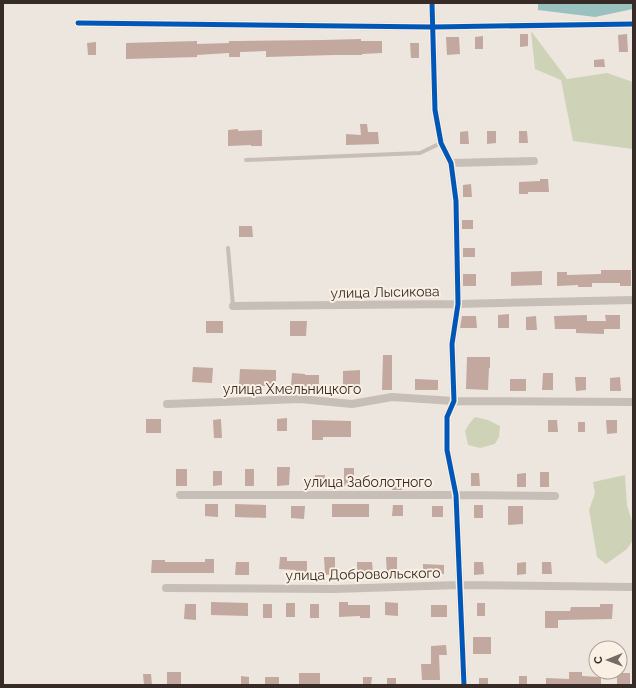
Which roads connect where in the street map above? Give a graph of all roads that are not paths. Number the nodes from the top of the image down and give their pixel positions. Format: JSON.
{"nodes":[{"id":1,"x":432,"y":3,"type":"edge"},
{"id":2,"x":78,"y":23,"type":"dead end"},
{"id":3,"x":633,"y":24,"type":"edge"},
{"id":4,"x":433,"y":26,"type":"junction"},
{"id":5,"x":441,"y":143,"type":"junction"},
{"id":6,"x":246,"y":160,"type":"dead end"},
{"id":7,"x":534,"y":161,"type":"dead end"},
{"id":8,"x":450,"y":163,"type":"junction"},
{"id":9,"x":228,"y":248,"type":"dead end"},
{"id":10,"x":633,"y":300,"type":"edge"},
{"id":11,"x":458,"y":304,"type":"junction"},
{"id":12,"x":233,"y":306,"type":"joint"},
{"id":13,"x":454,"y":401,"type":"junction"},
{"id":14,"x":633,"y":402,"type":"edge"},
{"id":15,"x":166,"y":404,"type":"dead end"},
{"id":16,"x":180,"y":495,"type":"dead end"},
{"id":17,"x":456,"y":495,"type":"junction"},
{"id":18,"x":555,"y":496,"type":"dead end"},
{"id":19,"x":459,"y":586,"type":"junction"},
{"id":20,"x":633,"y":587,"type":"edge"},
{"id":21,"x":166,"y":588,"type":"dead end"},
{"id":22,"x":464,"y":685,"type":"edge"}],
"edges":[{"from":1,"to":4,"type":"street"},
{"from":2,"to":4,"type":"street"},
{"from":3,"to":4,"type":"street"},
{"from":4,"to":5,"type":"street"},
{"from":5,"to":6,"type":"lane"},
{"from":5,"to":8,"type":"street"},
{"from":7,"to":8,"type":"street"},
{"from":8,"to":11,"type":"street"},
{"from":9,"to":12,"type":"lane"},
{"from":10,"to":11,"type":"street","name":"улица Лысикова"},
{"from":11,"to":12,"type":"street","name":"улица Лысикова"},
{"from":11,"to":13,"type":"street"},
{"from":13,"to":14,"type":"street","name":"улица Хмельницкого"},
{"from":13,"to":15,"type":"street","name":"улица Хмельницкого"},
{"from":13,"to":17,"type":"street"},
{"from":16,"to":17,"type":"street","name":"улица Заболотного"},
{"from":17,"to":18,"type":"street","name":"улица Заболотного"},
{"from":17,"to":19,"type":"street"},
{"from":19,"to":20,"type":"street","name":"улица Добровольского"},
{"from":19,"to":21,"type":"street","name":"улица Добровольского"},
{"from":19,"to":22,"type":"street"}]}
